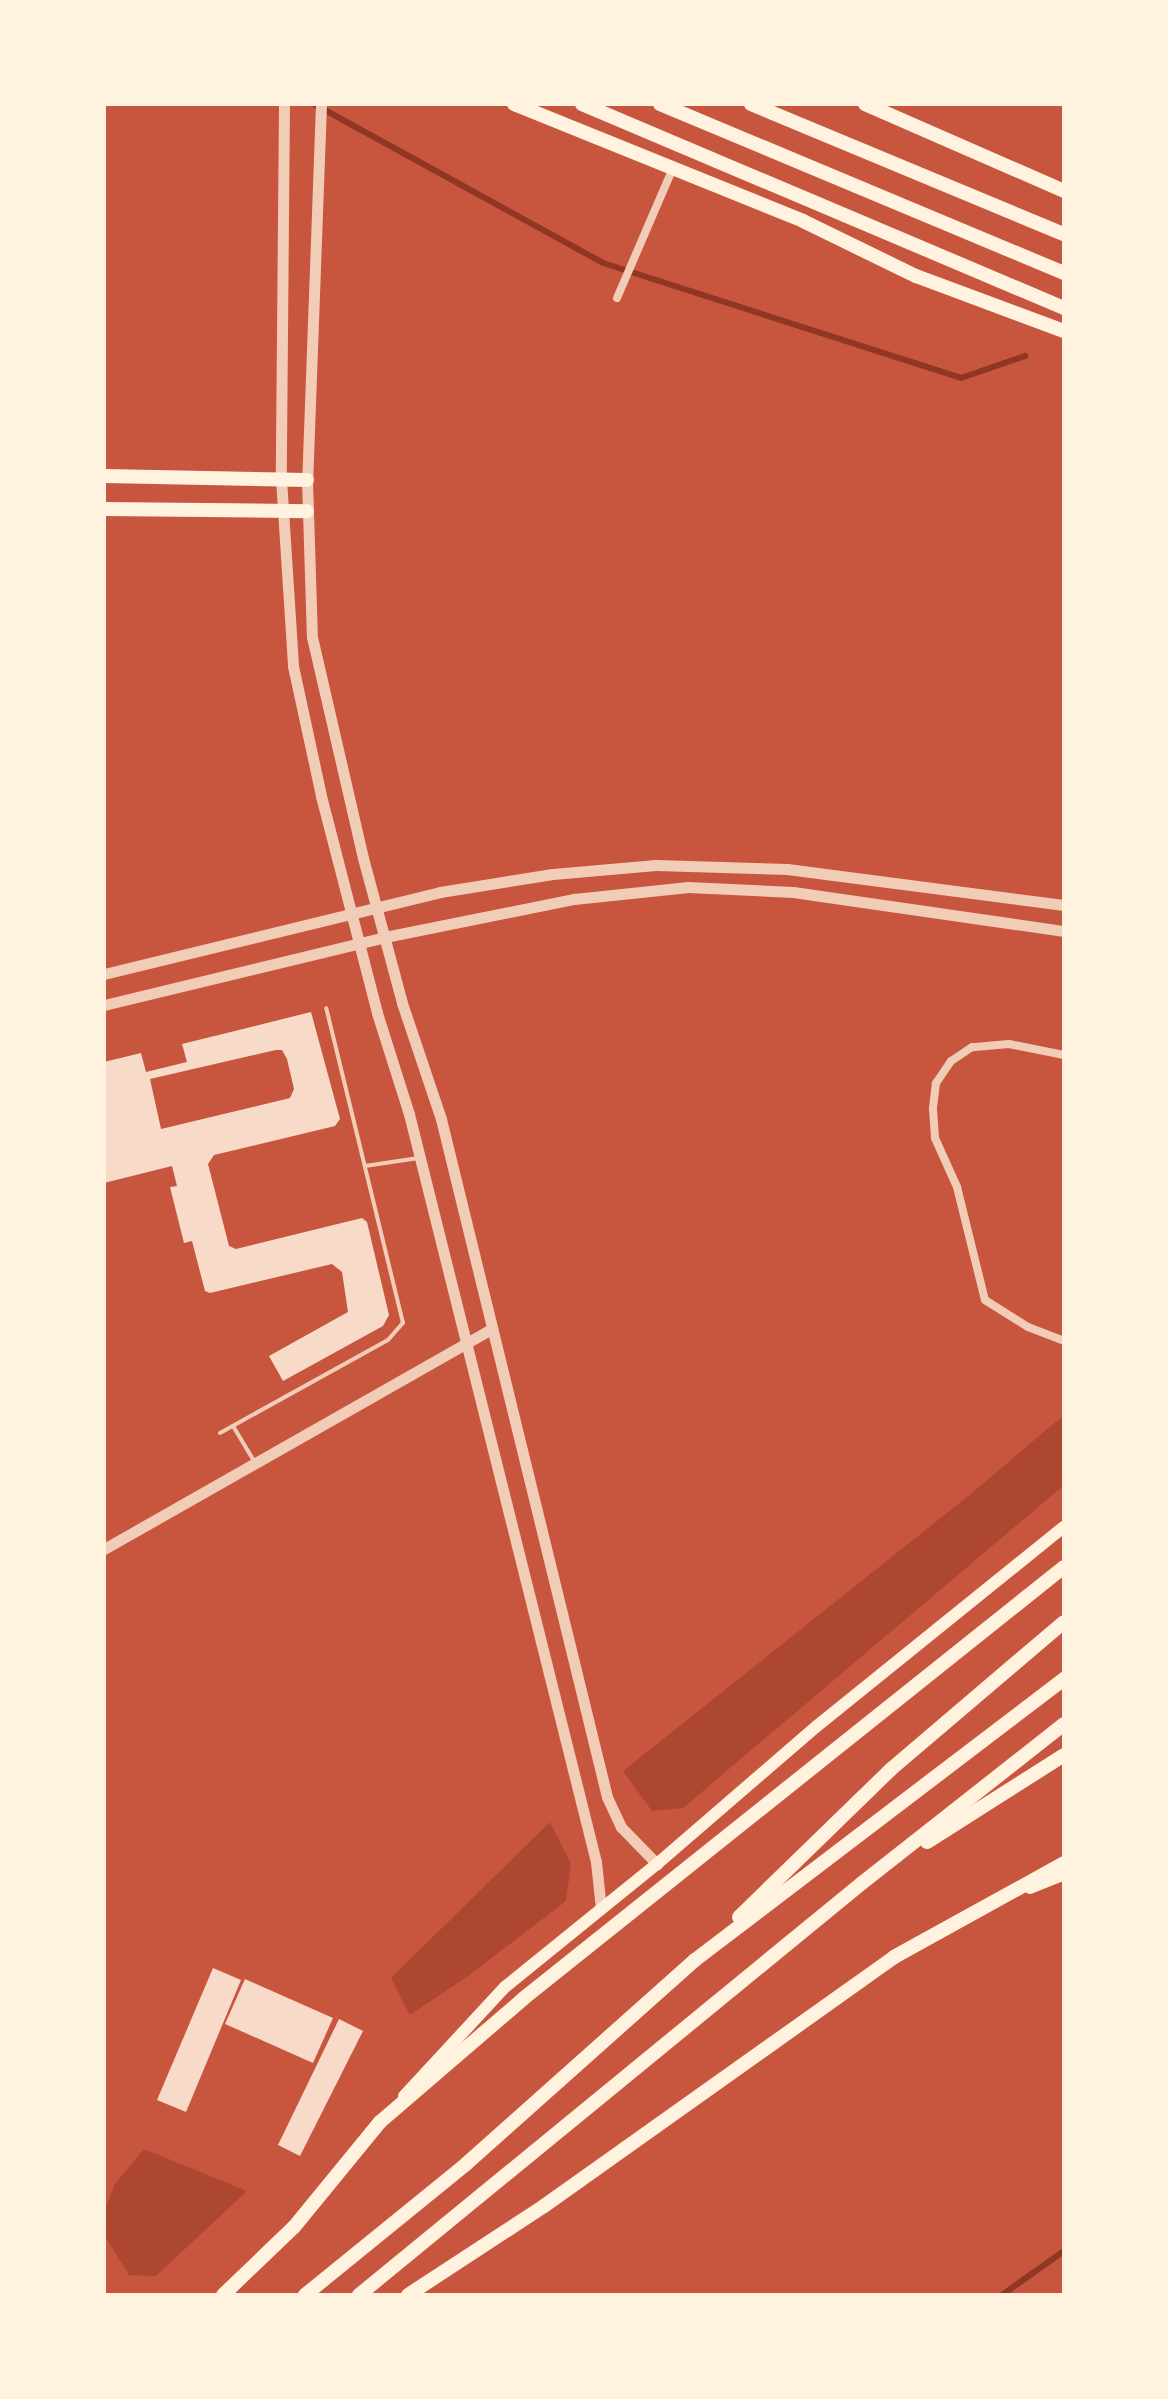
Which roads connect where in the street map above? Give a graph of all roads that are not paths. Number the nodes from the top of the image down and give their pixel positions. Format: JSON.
{"nodes":[{"id":1,"x":284,"y":104,"type":"edge"},
{"id":2,"x":321,"y":104,"type":"edge"},
{"id":3,"x":514,"y":104,"type":"edge"},
{"id":4,"x":582,"y":104,"type":"edge"},
{"id":5,"x":660,"y":104,"type":"edge"},
{"id":6,"x":751,"y":104,"type":"edge"},
{"id":7,"x":865,"y":104,"type":"edge"},
{"id":8,"x":673,"y":168,"type":"junction"},
{"id":9,"x":1064,"y":191,"type":"edge"},
{"id":10,"x":1064,"y":234,"type":"edge"},
{"id":11,"x":1064,"y":273,"type":"edge"},
{"id":12,"x":617,"y":298,"type":"dead end"},
{"id":13,"x":1064,"y":308,"type":"edge"},
{"id":14,"x":1064,"y":331,"type":"edge"},
{"id":15,"x":104,"y":476,"type":"edge"},
{"id":16,"x":281,"y":479,"type":"junction"},
{"id":17,"x":307,"y":480,"type":"junction"},
{"id":18,"x":104,"y":509,"type":"edge"},
{"id":19,"x":283,"y":511,"type":"junction"},
{"id":20,"x":307,"y":511,"type":"junction"},
{"id":21,"x":1064,"y":905,"type":"edge"},
{"id":22,"x":376,"y":907,"type":"junction"},
{"id":23,"x":351,"y":913,"type":"junction"},
{"id":24,"x":1064,"y":931,"type":"edge"},
{"id":25,"x":385,"y":937,"type":"junction"},
{"id":26,"x":359,"y":943,"type":"junction"},
{"id":27,"x":104,"y":974,"type":"edge"},
{"id":28,"x":104,"y":1005,"type":"edge"},
{"id":29,"x":326,"y":1008,"type":"dead end"},
{"id":30,"x":1064,"y":1055,"type":"edge"},
{"id":31,"x":419,"y":1157,"type":"junction"},
{"id":32,"x":365,"y":1166,"type":"junction"},
{"id":33,"x":492,"y":1329,"type":"junction"},
{"id":34,"x":1064,"y":1341,"type":"edge"},
{"id":35,"x":466,"y":1344,"type":"junction"},
{"id":36,"x":233,"y":1426,"type":"junction"},
{"id":37,"x":220,"y":1433,"type":"dead end"},
{"id":38,"x":256,"y":1463,"type":"junction"},
{"id":39,"x":1064,"y":1527,"type":"edge"},
{"id":40,"x":104,"y":1549,"type":"edge"},
{"id":41,"x":1064,"y":1567,"type":"edge"},
{"id":42,"x":1064,"y":1622,"type":"edge"},
{"id":43,"x":1064,"y":1679,"type":"edge"},
{"id":44,"x":1064,"y":1724,"type":"edge"},
{"id":45,"x":1064,"y":1755,"type":"edge"},
{"id":46,"x":1064,"y":1863,"type":"edge"},
{"id":47,"x":657,"y":1864,"type":"junction"},
{"id":48,"x":1064,"y":1874,"type":"edge"},
{"id":49,"x":862,"y":1883,"type":"junction"},
{"id":50,"x":601,"y":1909,"type":"junction"},
{"id":51,"x":975,"y":1910,"type":"junction"},
{"id":52,"x":695,"y":1960,"type":"junction"},
{"id":53,"x":380,"y":2122,"type":"junction"},
{"id":54,"x":223,"y":2295,"type":"edge"},
{"id":55,"x":305,"y":2295,"type":"edge"},
{"id":56,"x":359,"y":2295,"type":"edge"},
{"id":57,"x":408,"y":2295,"type":"edge"}],
"edges":[{"from":1,"to":16,"type":"street"},
{"from":2,"to":17,"type":"street"},
{"from":3,"to":8,"type":"main road"},
{"from":4,"to":13,"type":"main road"},
{"from":5,"to":11,"type":"main road"},
{"from":6,"to":10,"type":"main road"},
{"from":7,"to":9,"type":"main road"},
{"from":8,"to":12,"type":"street"},
{"from":8,"to":14,"type":"main road"},
{"from":15,"to":16,"type":"main road"},
{"from":16,"to":17,"type":"main road"},
{"from":16,"to":19,"type":"street"},
{"from":17,"to":20,"type":"street"},
{"from":18,"to":19,"type":"main road"},
{"from":19,"to":20,"type":"main road"},
{"from":19,"to":23,"type":"street"},
{"from":20,"to":22,"type":"street"},
{"from":21,"to":22,"type":"street"},
{"from":22,"to":23,"type":"street"},
{"from":22,"to":25,"type":"street"},
{"from":23,"to":26,"type":"street"},
{"from":23,"to":27,"type":"street"},
{"from":24,"to":25,"type":"street"},
{"from":25,"to":26,"type":"street"},
{"from":25,"to":33,"type":"street"},
{"from":26,"to":28,"type":"street"},
{"from":26,"to":31,"type":"street"},
{"from":29,"to":32,"type":"lane"},
{"from":30,"to":34,"type":"street"},
{"from":31,"to":32,"type":"lane"},
{"from":31,"to":35,"type":"street"},
{"from":32,"to":36,"type":"lane"},
{"from":33,"to":35,"type":"street"},
{"from":33,"to":47,"type":"street"},
{"from":35,"to":38,"type":"street"},
{"from":35,"to":50,"type":"street"},
{"from":36,"to":37,"type":"lane"},
{"from":36,"to":38,"type":"lane"},
{"from":38,"to":40,"type":"street"},
{"from":39,"to":47,"type":"main road"},
{"from":41,"to":53,"type":"main road"},
{"from":42,"to":52,"type":"main road"},
{"from":43,"to":52,"type":"main road"},
{"from":44,"to":49,"type":"main road"},
{"from":45,"to":49,"type":"main road"},
{"from":46,"to":51,"type":"main road"},
{"from":47,"to":50,"type":"main road"},
{"from":48,"to":51,"type":"main road"},
{"from":49,"to":56,"type":"main road"},
{"from":50,"to":53,"type":"main road"},
{"from":51,"to":57,"type":"main road"},
{"from":52,"to":55,"type":"main road"},
{"from":53,"to":54,"type":"main road"}]}
